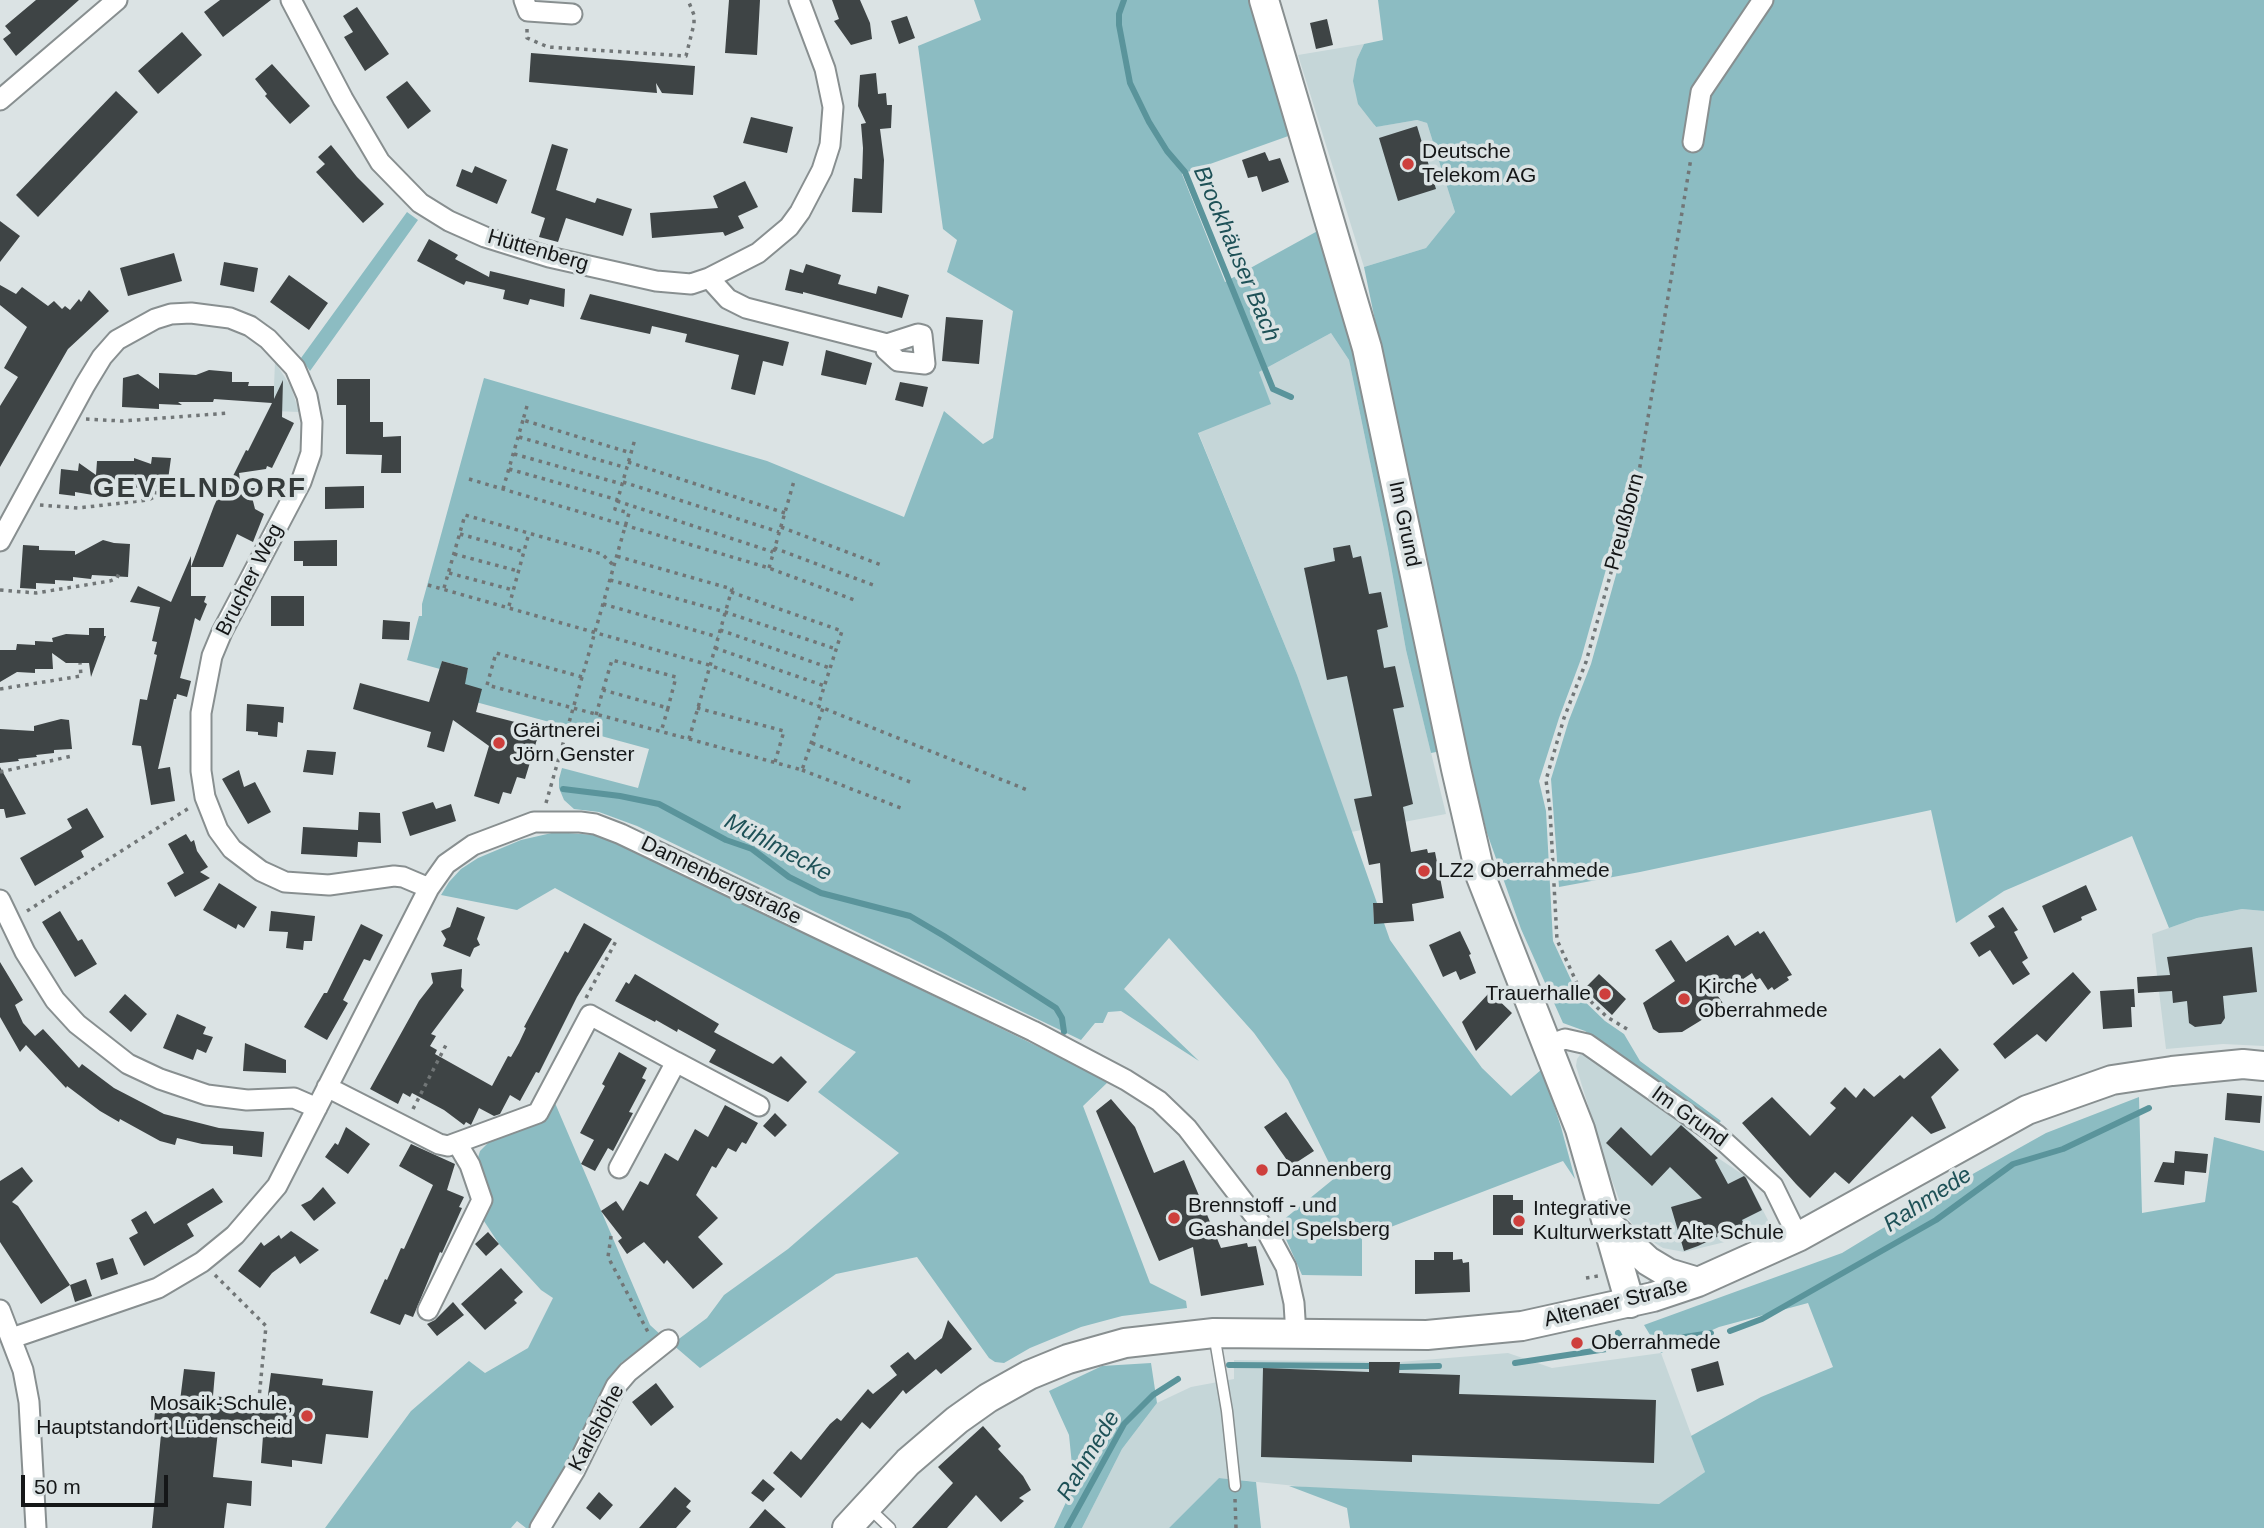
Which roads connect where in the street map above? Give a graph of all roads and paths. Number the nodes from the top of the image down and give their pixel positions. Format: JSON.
{"nodes":[{"id":1,"x":117,"y":0,"type":"edge"},
{"id":2,"x":290,"y":0,"type":"edge"},
{"id":3,"x":688,"y":0,"type":"edge"},
{"id":4,"x":799,"y":0,"type":"edge"},
{"id":5,"x":1264,"y":0,"type":"edge"},
{"id":6,"x":1763,"y":0,"type":"edge"},
{"id":7,"x":526,"y":6,"type":"edge"},
{"id":8,"x":572,"y":14,"type":"dead end"},
{"id":9,"x":0,"y":100,"type":"edge"},
{"id":10,"x":1693,"y":142,"type":"joint"},
{"id":11,"x":709,"y":278,"type":"junction"},
{"id":12,"x":887,"y":344,"type":"dead end"},
{"id":13,"x":527,"y":406,"type":"dead end"},
{"id":14,"x":230,"y":413,"type":"dead end"},
{"id":15,"x":69,"y":414,"type":"junction"},
{"id":16,"x":523,"y":420,"type":"junction"},
{"id":17,"x":519,"y":437,"type":"junction"},
{"id":18,"x":635,"y":439,"type":"dead end"},
{"id":19,"x":631,"y":453,"type":"junction"},
{"id":20,"x":514,"y":454,"type":"junction"},
{"id":21,"x":628,"y":462,"type":"junction"},
{"id":22,"x":627,"y":468,"type":"junction"},
{"id":23,"x":509,"y":469,"type":"junction"},
{"id":24,"x":469,"y":479,"type":"dead end"},
{"id":25,"x":794,"y":481,"type":"dead end"},
{"id":26,"x":622,"y":483,"type":"junction"},
{"id":27,"x":158,"y":486,"type":"dead end"},
{"id":28,"x":503,"y":489,"type":"junction"},
{"id":29,"x":618,"y":500,"type":"junction"},
{"id":30,"x":19,"y":503,"type":"junction"},
{"id":31,"x":785,"y":513,"type":"junction"},
{"id":32,"x":625,"y":526,"type":"junction"},
{"id":33,"x":780,"y":530,"type":"junction"},
{"id":34,"x":529,"y":533,"type":"junction"},
{"id":35,"x":460,"y":534,"type":"junction"},
{"id":36,"x":0,"y":541,"type":"edge"},
{"id":37,"x":774,"y":550,"type":"junction"},
{"id":38,"x":524,"y":552,"type":"junction"},
{"id":39,"x":454,"y":554,"type":"junction"},
{"id":40,"x":616,"y":556,"type":"junction"},
{"id":41,"x":881,"y":565,"type":"dead end"},
{"id":42,"x":614,"y":566,"type":"junction"},
{"id":43,"x":769,"y":568,"type":"junction"},
{"id":44,"x":518,"y":571,"type":"junction"},
{"id":45,"x":119,"y":573,"type":"dead end"},
{"id":46,"x":449,"y":573,"type":"junction"},
{"id":47,"x":610,"y":580,"type":"junction"},
{"id":48,"x":428,"y":585,"type":"dead end"},
{"id":49,"x":873,"y":585,"type":"dead end"},
{"id":50,"x":444,"y":589,"type":"junction"},
{"id":51,"x":0,"y":590,"type":"edge"},
{"id":52,"x":513,"y":590,"type":"junction"},
{"id":53,"x":731,"y":592,"type":"junction"},
{"id":54,"x":857,"y":601,"type":"dead end"},
{"id":55,"x":603,"y":604,"type":"junction"},
{"id":56,"x":509,"y":606,"type":"junction"},
{"id":57,"x":725,"y":612,"type":"junction"},
{"id":58,"x":720,"y":630,"type":"junction"},
{"id":59,"x":595,"y":632,"type":"junction"},
{"id":60,"x":718,"y":637,"type":"junction"},
{"id":61,"x":715,"y":648,"type":"junction"},
{"id":62,"x":836,"y":649,"type":"junction"},
{"id":63,"x":80,"y":663,"type":"dead end"},
{"id":64,"x":709,"y":665,"type":"junction"},
{"id":65,"x":830,"y":668,"type":"junction"},
{"id":66,"x":582,"y":677,"type":"junction"},
{"id":67,"x":825,"y":686,"type":"junction"},
{"id":68,"x":0,"y":689,"type":"edge"},
{"id":69,"x":603,"y":690,"type":"junction"},
{"id":70,"x":821,"y":707,"type":"junction"},
{"id":71,"x":668,"y":708,"type":"junction"},
{"id":72,"x":697,"y":708,"type":"junction"},
{"id":73,"x":573,"y":709,"type":"junction"},
{"id":74,"x":596,"y":715,"type":"junction"},
{"id":75,"x":661,"y":732,"type":"junction"},
{"id":76,"x":689,"y":739,"type":"junction"},
{"id":77,"x":812,"y":743,"type":"junction"},
{"id":78,"x":72,"y":756,"type":"dead end"},
{"id":79,"x":775,"y":762,"type":"junction"},
{"id":80,"x":802,"y":770,"type":"junction"},
{"id":81,"x":0,"y":772,"type":"edge"},
{"id":82,"x":911,"y":782,"type":"dead end"},
{"id":83,"x":1030,"y":791,"type":"dead end"},
{"id":84,"x":205,"y":797,"type":"junction"},
{"id":85,"x":901,"y":808,"type":"dead end"},
{"id":86,"x":541,"y":822,"type":"junction"},
{"id":87,"x":429,"y":888,"type":"junction"},
{"id":88,"x":0,"y":900,"type":"edge"},
{"id":89,"x":12,"y":925,"type":"junction"},
{"id":90,"x":616,"y":941,"type":"dead end"},
{"id":91,"x":590,"y":1015,"type":"junction"},
{"id":92,"x":1627,"y":1029,"type":"dead end"},
{"id":93,"x":447,"y":1043,"type":"dead end"},
{"id":94,"x":1548,"y":1045,"type":"junction"},
{"id":95,"x":677,"y":1062,"type":"junction"},
{"id":96,"x":2264,"y":1066,"type":"edge"},
{"id":97,"x":327,"y":1087,"type":"junction"},
{"id":98,"x":759,"y":1106,"type":"dead end"},
{"id":99,"x":317,"y":1108,"type":"junction"},
{"id":100,"x":404,"y":1126,"type":"junction"},
{"id":101,"x":457,"y":1143,"type":"junction"},
{"id":102,"x":619,"y":1168,"type":"dead end"},
{"id":103,"x":1609,"y":1225,"type":"junction"},
{"id":104,"x":611,"y":1236,"type":"dead end"},
{"id":105,"x":1798,"y":1237,"type":"junction"},
{"id":106,"x":202,"y":1262,"type":"junction"},
{"id":107,"x":1698,"y":1282,"type":"junction"},
{"id":108,"x":1630,"y":1303,"type":"junction"},
{"id":109,"x":0,"y":1310,"type":"edge"},
{"id":110,"x":428,"y":1310,"type":"dead end"},
{"id":111,"x":1214,"y":1334,"type":"junction"},
{"id":112,"x":1296,"y":1335,"type":"junction"},
{"id":113,"x":12,"y":1338,"type":"junction"},
{"id":114,"x":662,"y":1344,"type":"joint"},
{"id":115,"x":258,"y":1409,"type":"dead end"},
{"id":116,"x":1235,"y":1486,"type":"joint"},
{"id":117,"x":866,"y":1506,"type":"junction"},
{"id":118,"x":36,"y":1528,"type":"edge"},
{"id":119,"x":540,"y":1528,"type":"edge"},
{"id":120,"x":847,"y":1528,"type":"edge"},
{"id":121,"x":890,"y":1528,"type":"edge"},
{"id":122,"x":1236,"y":1528,"type":"edge"}],
"edges":[{"from":1,"to":9,"type":"street"},
{"from":2,"to":11,"type":"street","name":"Hüttenberg"},
{"from":3,"to":7,"type":"path"},
{"from":4,"to":11,"type":"street","name":"Hüttenberg"},
{"from":5,"to":94,"type":"main road","name":"Im Grund"},
{"from":6,"to":10,"type":"street"},
{"from":7,"to":8,"type":"street"},
{"from":10,"to":92,"type":"path","name":"Preußborn"},
{"from":11,"to":12,"type":"street"},
{"from":13,"to":16,"type":"path"},
{"from":14,"to":15,"type":"path"},
{"from":15,"to":30,"type":"street","name":"Brucher Weg"},
{"from":15,"to":84,"type":"street","name":"Brucher Weg"},
{"from":16,"to":17,"type":"path"},
{"from":16,"to":19,"type":"path"},
{"from":17,"to":20,"type":"path"},
{"from":17,"to":22,"type":"path"},
{"from":18,"to":19,"type":"path"},
{"from":19,"to":21,"type":"path"},
{"from":20,"to":23,"type":"path"},
{"from":20,"to":26,"type":"path"},
{"from":21,"to":22,"type":"path"},
{"from":21,"to":31,"type":"path"},
{"from":22,"to":26,"type":"path"},
{"from":23,"to":28,"type":"path"},
{"from":23,"to":29,"type":"path"},
{"from":24,"to":28,"type":"path"},
{"from":25,"to":31,"type":"path"},
{"from":26,"to":29,"type":"path"},
{"from":26,"to":33,"type":"path"},
{"from":27,"to":30,"type":"path"},
{"from":28,"to":32,"type":"path"},
{"from":29,"to":32,"type":"path"},
{"from":29,"to":37,"type":"path"},
{"from":30,"to":36,"type":"street","name":"Brucher Weg"},
{"from":31,"to":33,"type":"path"},
{"from":32,"to":40,"type":"path"},
{"from":32,"to":43,"type":"path"},
{"from":33,"to":37,"type":"path"},
{"from":33,"to":41,"type":"path"},
{"from":34,"to":35,"type":"path"},
{"from":34,"to":38,"type":"path"},
{"from":34,"to":42,"type":"path"},
{"from":35,"to":38,"type":"path"},
{"from":35,"to":39,"type":"path"},
{"from":37,"to":43,"type":"path"},
{"from":37,"to":49,"type":"path"},
{"from":38,"to":44,"type":"path"},
{"from":39,"to":44,"type":"path"},
{"from":39,"to":46,"type":"path"},
{"from":40,"to":42,"type":"path"},
{"from":40,"to":53,"type":"path"},
{"from":42,"to":47,"type":"path"},
{"from":43,"to":54,"type":"path"},
{"from":44,"to":52,"type":"path"},
{"from":45,"to":51,"type":"path"},
{"from":46,"to":50,"type":"path"},
{"from":46,"to":52,"type":"path"},
{"from":47,"to":55,"type":"path"},
{"from":47,"to":57,"type":"path"},
{"from":48,"to":50,"type":"path"},
{"from":50,"to":56,"type":"path"},
{"from":52,"to":56,"type":"path"},
{"from":53,"to":57,"type":"path"},
{"from":53,"to":62,"type":"path"},
{"from":55,"to":59,"type":"path"},
{"from":55,"to":60,"type":"path"},
{"from":56,"to":59,"type":"path"},
{"from":57,"to":58,"type":"path"},
{"from":57,"to":62,"type":"path"},
{"from":58,"to":60,"type":"path"},
{"from":58,"to":65,"type":"path"},
{"from":59,"to":64,"type":"path"},
{"from":59,"to":66,"type":"path"},
{"from":60,"to":61,"type":"path"},
{"from":61,"to":64,"type":"path"},
{"from":61,"to":67,"type":"path"},
{"from":62,"to":65,"type":"path"},
{"from":63,"to":68,"type":"path"},
{"from":64,"to":70,"type":"path"},
{"from":64,"to":72,"type":"path"},
{"from":65,"to":67,"type":"path"},
{"from":66,"to":73,"type":"path"},
{"from":66,"to":73,"type":"path"},
{"from":67,"to":70,"type":"path"},
{"from":69,"to":71,"type":"path"},
{"from":69,"to":71,"type":"path"},
{"from":69,"to":74,"type":"path"},
{"from":70,"to":77,"type":"path"},
{"from":70,"to":83,"type":"path"},
{"from":71,"to":75,"type":"path"},
{"from":72,"to":76,"type":"path"},
{"from":72,"to":79,"type":"path"},
{"from":73,"to":74,"type":"path"},
{"from":73,"to":86,"type":"path"},
{"from":74,"to":75,"type":"path"},
{"from":75,"to":76,"type":"path"},
{"from":76,"to":79,"type":"path"},
{"from":77,"to":80,"type":"path"},
{"from":77,"to":82,"type":"path"},
{"from":78,"to":81,"type":"path"},
{"from":79,"to":80,"type":"path"},
{"from":80,"to":85,"type":"path"},
{"from":84,"to":87,"type":"street","name":"Brucher Weg"},
{"from":84,"to":89,"type":"path"},
{"from":86,"to":87,"type":"street","name":"Dannenbergstraße"},
{"from":86,"to":112,"type":"street","name":"Dannenbergstraße"},
{"from":87,"to":97,"type":"street","name":"Dannenbergstraße"},
{"from":88,"to":89,"type":"street"},
{"from":89,"to":99,"type":"street"},
{"from":90,"to":91,"type":"path"},
{"from":91,"to":95,"type":"street"},
{"from":91,"to":101,"type":"street"},
{"from":93,"to":100,"type":"path"},
{"from":94,"to":103,"type":"main road","name":"Im Grund"},
{"from":94,"to":105,"type":"street","name":"Im Grund"},
{"from":95,"to":98,"type":"street"},
{"from":95,"to":102,"type":"street"},
{"from":96,"to":105,"type":"main road","name":"Altenaer Straße"},
{"from":97,"to":99,"type":"street","name":"Dannenbergstraße"},
{"from":97,"to":100,"type":"street"},
{"from":99,"to":106,"type":"street","name":"Dannenbergstraße"},
{"from":100,"to":101,"type":"street"},
{"from":101,"to":110,"type":"street"},
{"from":103,"to":107,"type":"main road"},
{"from":103,"to":108,"type":"main road","name":"Im Grund"},
{"from":104,"to":114,"type":"path"},
{"from":105,"to":107,"type":"main road","name":"Altenaer Straße"},
{"from":106,"to":113,"type":"street","name":"Dannenbergstraße"},
{"from":106,"to":115,"type":"path"},
{"from":107,"to":108,"type":"main road","name":"Altenaer Straße"},
{"from":108,"to":112,"type":"main road","name":"Altenaer Straße"},
{"from":109,"to":113,"type":"street"},
{"from":111,"to":112,"type":"main road","name":"Altenaer Straße"},
{"from":111,"to":116,"type":"lane"},
{"from":111,"to":117,"type":"main road","name":"Altenaer Straße"},
{"from":113,"to":118,"type":"street"},
{"from":114,"to":119,"type":"street","name":"Karlshöhe"},
{"from":116,"to":122,"type":"path"},
{"from":117,"to":120,"type":"main road","name":"Altenaer Straße"},
{"from":117,"to":121,"type":"lane"}]}
